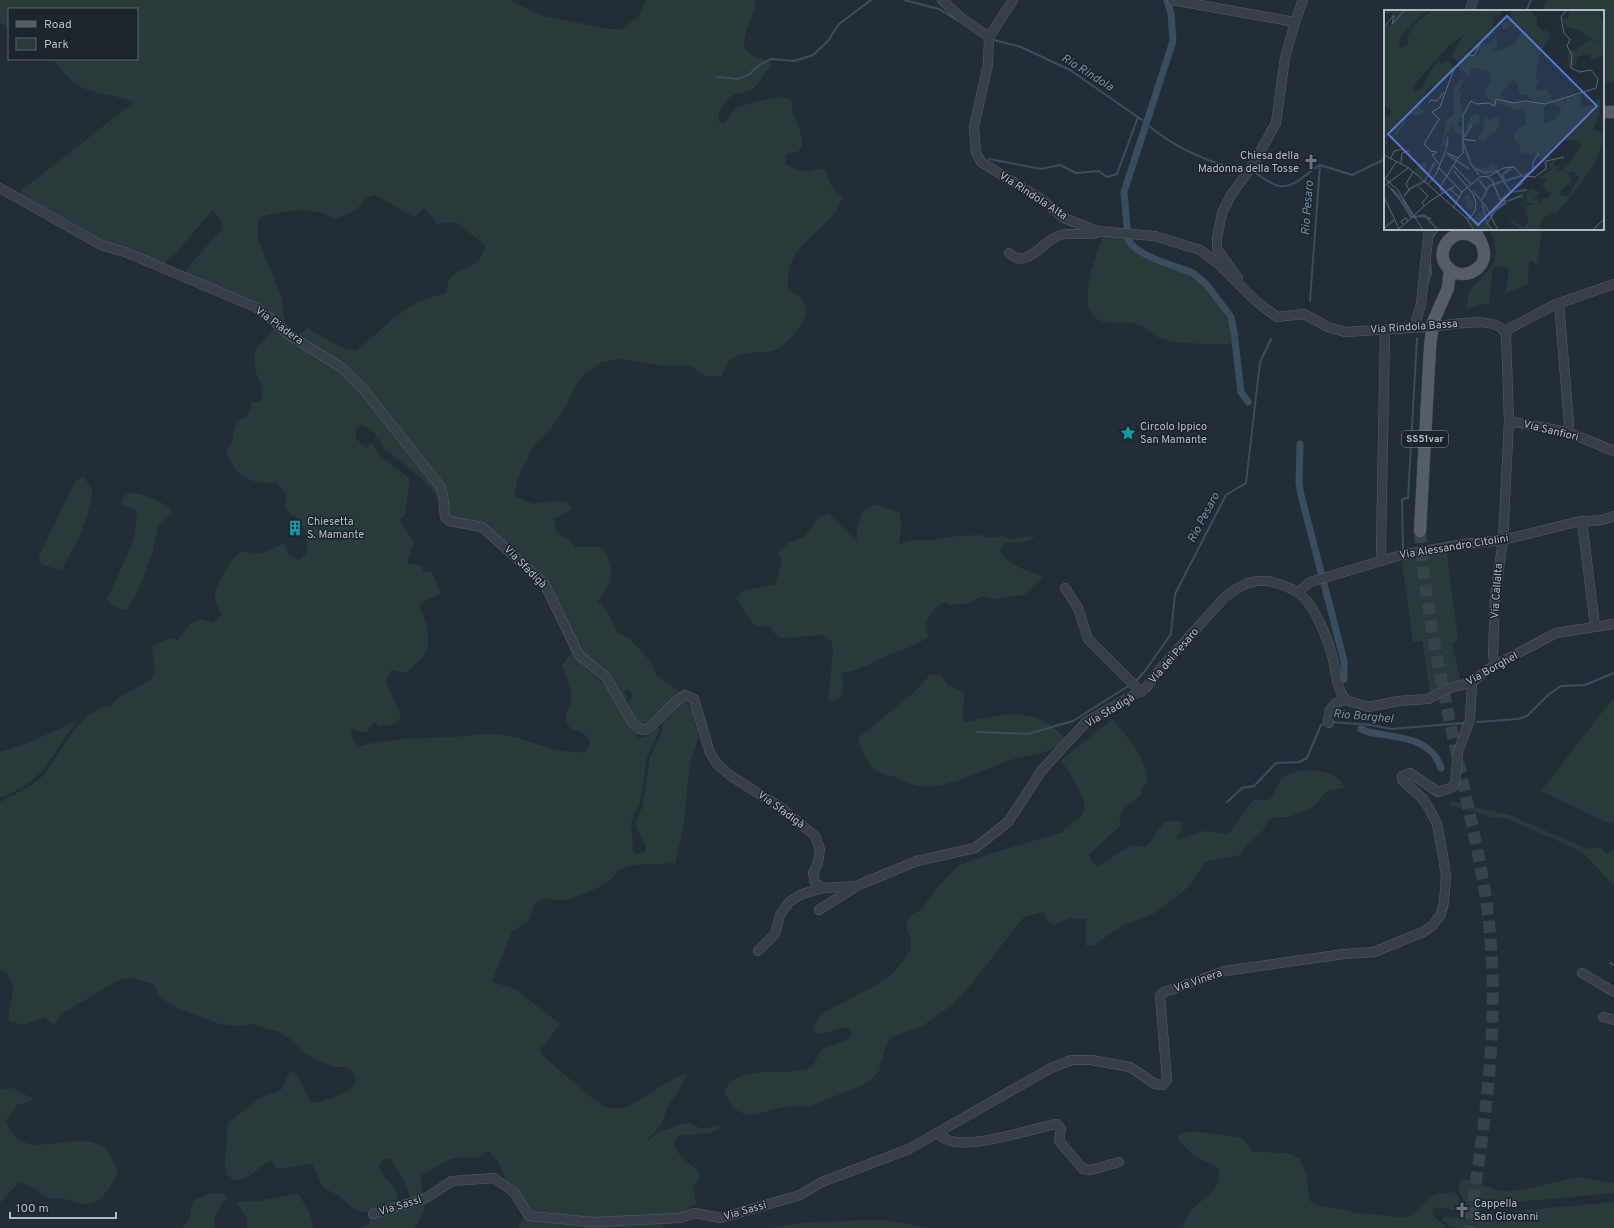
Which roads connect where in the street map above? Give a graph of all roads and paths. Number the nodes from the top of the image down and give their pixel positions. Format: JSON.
{"nodes":[{"id":1,"x":942,"y":0,"type":"edge"},
{"id":2,"x":1013,"y":0,"type":"edge"},
{"id":3,"x":1172,"y":0,"type":"edge"},
{"id":4,"x":1303,"y":0,"type":"edge"},
{"id":5,"x":1474,"y":0,"type":"edge"},
{"id":6,"x":1470,"y":10,"type":"edge"},
{"id":7,"x":1295,"y":22,"type":"junction"},
{"id":8,"x":989,"y":37,"type":"junction"},
{"id":9,"x":0,"y":188,"type":"edge"},
{"id":10,"x":1429,"y":230,"type":"edge"},
{"id":11,"x":1474,"y":230,"type":"edge"},
{"id":12,"x":1461,"y":231,"type":"edge"},
{"id":13,"x":1103,"y":232,"type":"junction"},
{"id":14,"x":1480,"y":241,"type":"junction"},
{"id":15,"x":1009,"y":253,"type":"dead end"},
{"id":16,"x":1450,"y":269,"type":"junction"},
{"id":17,"x":1462,"y":274,"type":"junction"},
{"id":18,"x":1614,"y":284,"type":"edge"},
{"id":19,"x":1448,"y":288,"type":"junction"},
{"id":20,"x":1244,"y":290,"type":"junction"},
{"id":21,"x":1559,"y":303,"type":"junction"},
{"id":22,"x":1414,"y":328,"type":"junction"},
{"id":23,"x":1385,"y":330,"type":"junction"},
{"id":24,"x":1505,"y":331,"type":"junction"},
{"id":25,"x":1509,"y":421,"type":"junction"},
{"id":26,"x":1567,"y":432,"type":"junction"},
{"id":27,"x":1614,"y":451,"type":"edge"},
{"id":28,"x":1614,"y":516,"type":"edge"},
{"id":29,"x":1582,"y":521,"type":"junction"},
{"id":30,"x":470,"y":525,"type":"joint"},
{"id":31,"x":1420,"y":532,"type":"tunnel mouth"},
{"id":32,"x":1502,"y":540,"type":"junction"},
{"id":33,"x":1382,"y":561,"type":"junction"},
{"id":34,"x":1065,"y":588,"type":"dead end"},
{"id":35,"x":1298,"y":592,"type":"junction"},
{"id":36,"x":1614,"y":624,"type":"edge"},
{"id":37,"x":1595,"y":626,"type":"junction"},
{"id":38,"x":1496,"y":665,"type":"junction"},
{"id":39,"x":1472,"y":682,"type":"junction"},
{"id":40,"x":1141,"y":692,"type":"junction"},
{"id":41,"x":1346,"y":700,"type":"junction"},
{"id":42,"x":1328,"y":722,"type":"dead end"},
{"id":43,"x":856,"y":886,"type":"junction"},
{"id":44,"x":823,"y":888,"type":"junction"},
{"id":45,"x":818,"y":910,"type":"dead end"},
{"id":46,"x":758,"y":951,"type":"dead end"},
{"id":47,"x":1582,"y":973,"type":"dead end"},
{"id":48,"x":1614,"y":992,"type":"edge"},
{"id":49,"x":1603,"y":1017,"type":"dead end"},
{"id":50,"x":1614,"y":1020,"type":"edge"},
{"id":51,"x":938,"y":1133,"type":"junction"},
{"id":52,"x":1119,"y":1162,"type":"dead end"},
{"id":53,"x":373,"y":1214,"type":"dead end"}],
"edges":[{"from":1,"to":8,"type":"street"},
{"from":2,"to":8,"type":"street"},
{"from":3,"to":7,"type":"street"},
{"from":4,"to":7,"type":"street"},
{"from":5,"to":6,"type":"street"},
{"from":7,"to":20,"type":"street"},
{"from":8,"to":13,"type":"street","name":"Via Rindola Alta"},
{"from":9,"to":30,"type":"street","name":"Via Piadera"},
{"from":10,"to":22,"type":"street"},
{"from":11,"to":14,"type":"main road"},
{"from":12,"to":14,"type":"main road","number":"SS51var"},
{"from":12,"to":16,"type":"main road","number":"SS51var"},
{"from":13,"to":15,"type":"street"},
{"from":13,"to":20,"type":"street","name":"Via Rindola Alta"},
{"from":14,"to":17,"type":"main road","number":"SS51var"},
{"from":16,"to":17,"type":"main road"},
{"from":16,"to":19,"type":"main road","number":"SS51var"},
{"from":17,"to":19,"type":"main road","number":"SS51var"},
{"from":18,"to":21,"type":"street"},
{"from":19,"to":31,"type":"main road","number":"SS51var"},
{"from":20,"to":23,"type":"street","name":"Via Rindola Bassa"},
{"from":21,"to":24,"type":"street"},
{"from":21,"to":26,"type":"street"},
{"from":22,"to":23,"type":"street","name":"Via Rindola Bassa"},
{"from":22,"to":24,"type":"street","name":"Via Rindola Bassa","bridge":true},
{"from":23,"to":33,"type":"street"},
{"from":24,"to":25,"type":"street"},
{"from":25,"to":26,"type":"street","name":"Via Sanfiori"},
{"from":25,"to":32,"type":"street","name":"Via Callalta"},
{"from":26,"to":27,"type":"street","name":"Via Sanfiori"},
{"from":28,"to":29,"type":"street","name":"Via Alessandro Citolini"},
{"from":29,"to":32,"type":"street","name":"Via Alessandro Citolini"},
{"from":29,"to":37,"type":"street"},
{"from":30,"to":44,"type":"street","name":"Via Sfadigà"},
{"from":32,"to":33,"type":"street","name":"Via Alessandro Citolini"},
{"from":32,"to":38,"type":"street","name":"Via Callalta"},
{"from":33,"to":35,"type":"street","name":"Via Alessandro Citolini"},
{"from":34,"to":40,"type":"street","name":"Via dei Pesaro"},
{"from":35,"to":40,"type":"street","name":"Via dei Pesaro"},
{"from":35,"to":41,"type":"street"},
{"from":36,"to":37,"type":"street","name":"Via Borghel"},
{"from":37,"to":38,"type":"street","name":"Via Borghel"},
{"from":38,"to":39,"type":"street","name":"Via Borghel"},
{"from":39,"to":41,"type":"street","name":"Via Borghel"},
{"from":39,"to":51,"type":"street","name":"Via Vinera"},
{"from":40,"to":43,"type":"street","name":"Via Sfadigà"},
{"from":41,"to":42,"type":"street"},
{"from":43,"to":44,"type":"street","name":"Via Sfadigà"},
{"from":43,"to":45,"type":"street"},
{"from":44,"to":46,"type":"street"},
{"from":47,"to":48,"type":"street"},
{"from":49,"to":50,"type":"street"},
{"from":51,"to":52,"type":"street"},
{"from":51,"to":53,"type":"street","name":"Via Sassi"}]}
